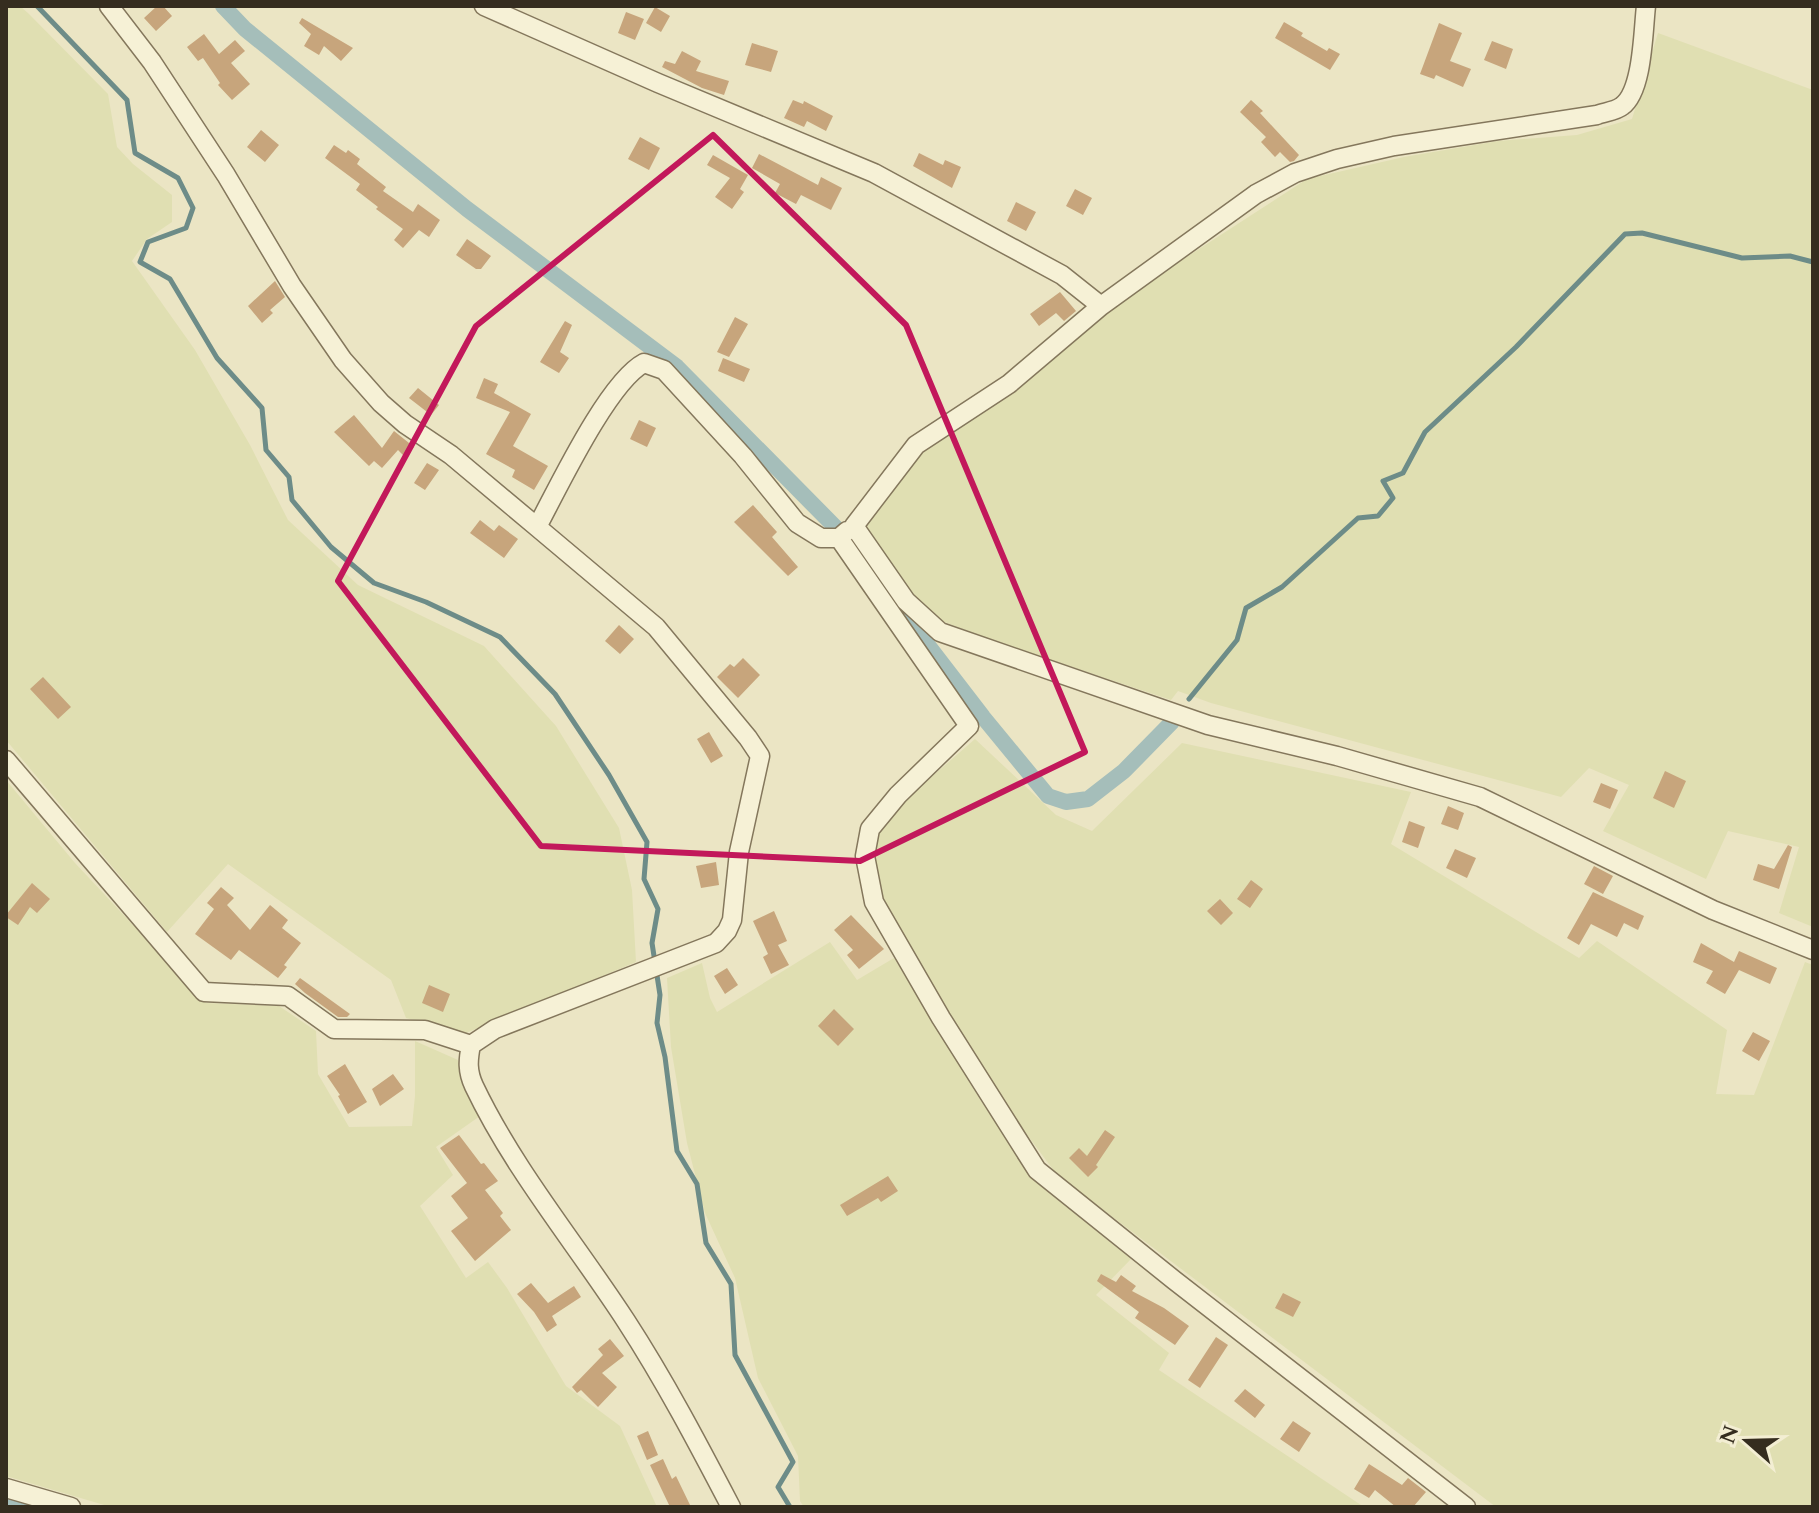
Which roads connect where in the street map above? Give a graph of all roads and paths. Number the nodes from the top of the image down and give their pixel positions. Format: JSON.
{"nodes":[{"id":1,"x":109,"y":6,"type":"edge"},
{"id":2,"x":484,"y":6,"type":"edge"},
{"id":3,"x":1646,"y":6,"type":"edge"},
{"id":4,"x":1101,"y":306,"type":"junction"},
{"id":5,"x":854,"y":526,"type":"junction"},
{"id":6,"x":537,"y":527,"type":"junction"},
{"id":7,"x":839,"y":538,"type":"junction"},
{"id":8,"x":6,"y":760,"type":"edge"},
{"id":9,"x":1813,"y":950,"type":"edge"},
{"id":10,"x":471,"y":1045,"type":"junction"},
{"id":11,"x":6,"y":1488,"type":"edge"},
{"id":12,"x":71,"y":1507,"type":"edge"},
{"id":13,"x":731,"y":1507,"type":"edge"},
{"id":14,"x":1466,"y":1507,"type":"edge"}],
"edges":[{"from":1,"to":6,"type":"street"},
{"from":2,"to":4,"type":"street"},
{"from":3,"to":4,"type":"street"},
{"from":4,"to":5,"type":"street"},
{"from":5,"to":7,"type":"street"},
{"from":5,"to":9,"type":"street"},
{"from":6,"to":7,"type":"street"},
{"from":6,"to":10,"type":"street"},
{"from":7,"to":14,"type":"street"},
{"from":8,"to":10,"type":"street"},
{"from":10,"to":13,"type":"street"},
{"from":11,"to":12,"type":"street"}]}
